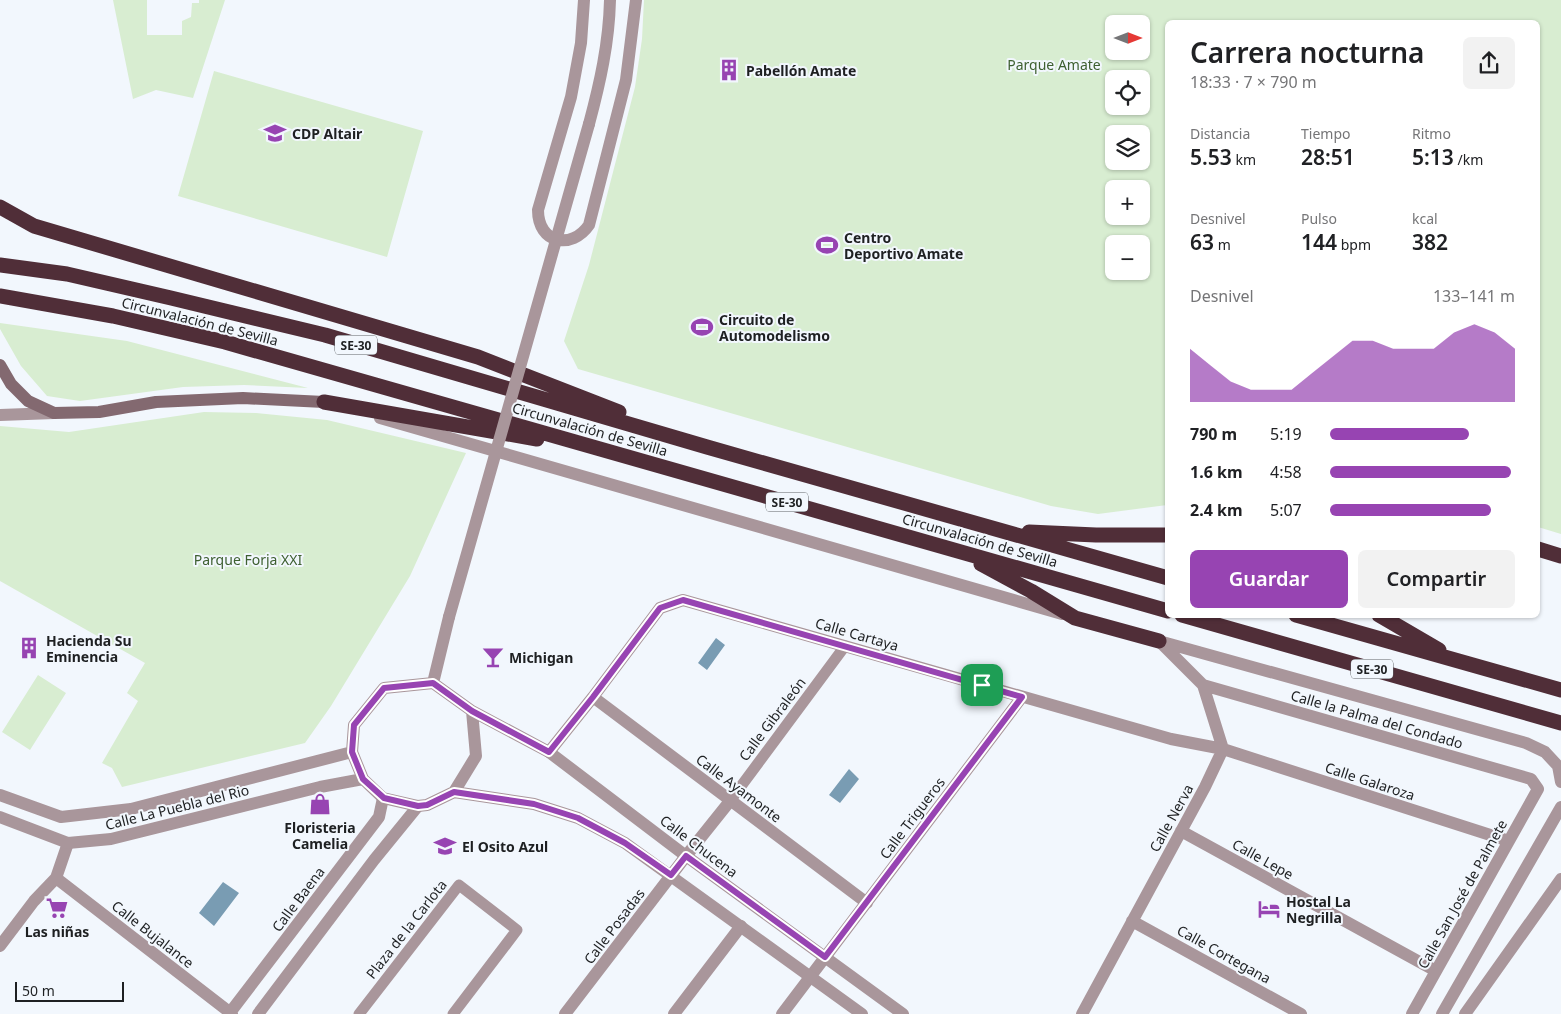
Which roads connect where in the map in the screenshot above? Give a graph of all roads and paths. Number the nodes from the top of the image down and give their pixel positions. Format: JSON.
{"nodes":[{"id":1,"x":584,"y":0,"type":"edge"},
{"id":2,"x":610,"y":0,"type":"edge"},
{"id":3,"x":636,"y":0,"type":"edge"},
{"id":4,"x":0,"y":207,"type":"edge"},
{"id":5,"x":0,"y":265,"type":"edge"},
{"id":6,"x":0,"y":296,"type":"edge"},
{"id":7,"x":0,"y":365,"type":"edge"},
{"id":8,"x":324,"y":402,"type":"junction"},
{"id":9,"x":54,"y":413,"type":"junction"},
{"id":10,"x":0,"y":414,"type":"edge"},
{"id":11,"x":707,"y":447,"type":"junction"},
{"id":12,"x":618,"y":453,"type":"junction"},
{"id":13,"x":1006,"y":531,"type":"junction"},
{"id":14,"x":1165,"y":534,"type":"edge"},
{"id":15,"x":955,"y":550,"type":"junction"},
{"id":16,"x":1540,"y":551,"type":"edge"},
{"id":17,"x":1561,"y":556,"type":"edge"},
{"id":18,"x":1165,"y":577,"type":"edge"},
{"id":19,"x":1165,"y":610,"type":"edge"},
{"id":20,"x":1076,"y":618,"type":"junction"},
{"id":21,"x":1193,"y":618,"type":"edge"},
{"id":22,"x":1306,"y":618,"type":"edge"},
{"id":23,"x":1384,"y":618,"type":"edge"},
{"id":24,"x":1159,"y":640,"type":"junction"},
{"id":25,"x":845,"y":646,"type":"junction"},
{"id":26,"x":1462,"y":663,"type":"junction"},
{"id":27,"x":433,"y":683,"type":"junction"},
{"id":28,"x":1203,"y":686,"type":"junction"},
{"id":29,"x":1561,"y":690,"type":"edge"},
{"id":30,"x":593,"y":697,"type":"junction"},
{"id":31,"x":1022,"y":697,"type":"junction"},
{"id":32,"x":472,"y":711,"type":"junction"},
{"id":33,"x":1561,"y":723,"type":"edge"},
{"id":34,"x":1223,"y":749,"type":"junction"},
{"id":35,"x":352,"y":752,"type":"junction"},
{"id":36,"x":549,"y":752,"type":"junction"},
{"id":37,"x":363,"y":779,"type":"junction"},
{"id":38,"x":1561,"y":782,"type":"edge"},
{"id":39,"x":1538,"y":789,"type":"joint"},
{"id":40,"x":454,"y":792,"type":"junction"},
{"id":41,"x":0,"y":795,"type":"edge"},
{"id":42,"x":384,"y":798,"type":"junction"},
{"id":43,"x":730,"y":801,"type":"junction"},
{"id":44,"x":418,"y":806,"type":"junction"},
{"id":45,"x":1561,"y":807,"type":"edge"},
{"id":46,"x":0,"y":817,"type":"edge"},
{"id":47,"x":1181,"y":831,"type":"junction"},
{"id":48,"x":1509,"y":841,"type":"junction"},
{"id":49,"x":68,"y":843,"type":"junction"},
{"id":50,"x":686,"y":856,"type":"junction"},
{"id":51,"x":671,"y":875,"type":"junction"},
{"id":52,"x":56,"y":878,"type":"junction"},
{"id":53,"x":1561,"y":879,"type":"edge"},
{"id":54,"x":867,"y":902,"type":"junction"},
{"id":55,"x":1132,"y":921,"type":"junction"},
{"id":56,"x":741,"y":926,"type":"junction"},
{"id":57,"x":0,"y":946,"type":"edge"},
{"id":58,"x":825,"y":957,"type":"junction"},
{"id":59,"x":1436,"y":971,"type":"junction"},
{"id":60,"x":810,"y":977,"type":"junction"},
{"id":61,"x":1084,"y":1013,"type":"edge"},
{"id":62,"x":230,"y":1014,"type":"edge"},
{"id":63,"x":258,"y":1014,"type":"edge"},
{"id":64,"x":359,"y":1014,"type":"edge"},
{"id":65,"x":453,"y":1014,"type":"edge"},
{"id":66,"x":565,"y":1014,"type":"edge"},
{"id":67,"x":674,"y":1014,"type":"edge"},
{"id":68,"x":782,"y":1014,"type":"edge"},
{"id":69,"x":862,"y":1014,"type":"edge"},
{"id":70,"x":903,"y":1014,"type":"edge"},
{"id":71,"x":1301,"y":1014,"type":"edge"},
{"id":72,"x":1412,"y":1014,"type":"edge"},
{"id":73,"x":1442,"y":1014,"type":"edge"},
{"id":74,"x":1465,"y":1014,"type":"edge"}],
"edges":[{"from":1,"to":3,"type":"street"},
{"from":2,"to":27,"type":"street","bridge":true},
{"from":4,"to":11,"type":"highway"},
{"from":5,"to":11,"type":"highway","name":"Circunvalación de Sevilla","number":"SE-30"},
{"from":6,"to":12,"type":"highway","name":"Circunvalación de Sevilla","number":"SE-30"},
{"from":7,"to":9,"type":"main road"},
{"from":8,"to":9,"type":"main road"},
{"from":8,"to":12,"type":"highway"},
{"from":8,"to":20,"type":"street"},
{"from":9,"to":10,"type":"street"},
{"from":11,"to":13,"type":"highway","name":"Circunvalación de Sevilla","number":"SE-30"},
{"from":12,"to":15,"type":"highway","name":"Circunvalación de Sevilla","number":"SE-30"},
{"from":13,"to":14,"type":"highway"},
{"from":13,"to":18,"type":"highway","name":"Circunvalación de Sevilla","number":"SE-30"},
{"from":15,"to":19,"type":"highway","name":"Circunvalación de Sevilla","number":"SE-30"},
{"from":15,"to":20,"type":"highway"},
{"from":16,"to":17,"type":"highway"},
{"from":20,"to":24,"type":"highway"},
{"from":21,"to":33,"type":"highway","number":"SE-30"},
{"from":22,"to":26,"type":"highway","number":"SE-30"},
{"from":23,"to":26,"type":"highway"},
{"from":24,"to":28,"type":"street"},
{"from":24,"to":38,"type":"street"},
{"from":25,"to":30,"type":"street","name":"Calle Cartaya"},
{"from":25,"to":31,"type":"street","name":"Calle Cartaya"},
{"from":25,"to":43,"type":"street","name":"Calle Gibraleón"},
{"from":26,"to":29,"type":"highway","number":"SE-30"},
{"from":27,"to":32,"type":"street"},
{"from":27,"to":35,"type":"street"},
{"from":28,"to":34,"type":"street"},
{"from":28,"to":39,"type":"street","name":"Calle la Palma del Condado"},
{"from":30,"to":36,"type":"street","name":"Calle Cartaya"},
{"from":30,"to":43,"type":"street","name":"Calle Ayamonte"},
{"from":31,"to":34,"type":"street","name":"Calle Cartaya"},
{"from":31,"to":54,"type":"street","name":"Calle Trigueros"},
{"from":32,"to":36,"type":"street","name":"Calle Chucena"},
{"from":32,"to":40,"type":"street"},
{"from":34,"to":47,"type":"street","name":"Calle Nerva"},
{"from":34,"to":48,"type":"street","name":"Calle Galaroza"},
{"from":35,"to":37,"type":"street"},
{"from":35,"to":41,"type":"street","name":"Calle La Puebla del Rio"},
{"from":36,"to":50,"type":"street","name":"Calle Chucena"},
{"from":37,"to":42,"type":"street"},
{"from":37,"to":49,"type":"street","name":"Calle La Puebla del Rio"},
{"from":39,"to":48,"type":"street","name":"Calle San José de Palmete"},
{"from":40,"to":44,"type":"street"},
{"from":40,"to":51,"type":"street"},
{"from":42,"to":44,"type":"street"},
{"from":42,"to":62,"type":"street","name":"Calle Baena"},
{"from":43,"to":50,"type":"street","name":"Calle Gibraleón"},
{"from":43,"to":54,"type":"street","name":"Calle Ayamonte"},
{"from":44,"to":63,"type":"street"},
{"from":45,"to":73,"type":"street"},
{"from":46,"to":49,"type":"street","name":"Calle La Puebla del Rio"},
{"from":47,"to":55,"type":"street","name":"Calle Nerva"},
{"from":47,"to":59,"type":"street","name":"Calle Lepe"},
{"from":48,"to":59,"type":"street","name":"Calle San José de Palmete"},
{"from":49,"to":52,"type":"street"},
{"from":50,"to":51,"type":"street","name":"Calle Posadas"},
{"from":50,"to":58,"type":"street","name":"Calle Chucena"},
{"from":51,"to":56,"type":"street"},
{"from":51,"to":66,"type":"street","name":"Calle Posadas"},
{"from":52,"to":57,"type":"street"},
{"from":52,"to":62,"type":"street","name":"Calle Bujalance"},
{"from":53,"to":74,"type":"street"},
{"from":54,"to":58,"type":"street","name":"Calle Trigueros"},
{"from":55,"to":61,"type":"street","name":"Calle Nerva"},
{"from":55,"to":71,"type":"street","name":"Calle Cortegana"},
{"from":56,"to":60,"type":"street"},
{"from":56,"to":67,"type":"street"},
{"from":58,"to":60,"type":"street","name":"Calle Trigueros"},
{"from":58,"to":70,"type":"street","name":"Calle Chucena"},
{"from":59,"to":72,"type":"street","name":"Calle San José de Palmete"},
{"from":60,"to":68,"type":"street","name":"Calle Trigueros"},
{"from":60,"to":69,"type":"street"},
{"from":64,"to":65,"type":"street","name":"Plaza de la Carlota"}]}
